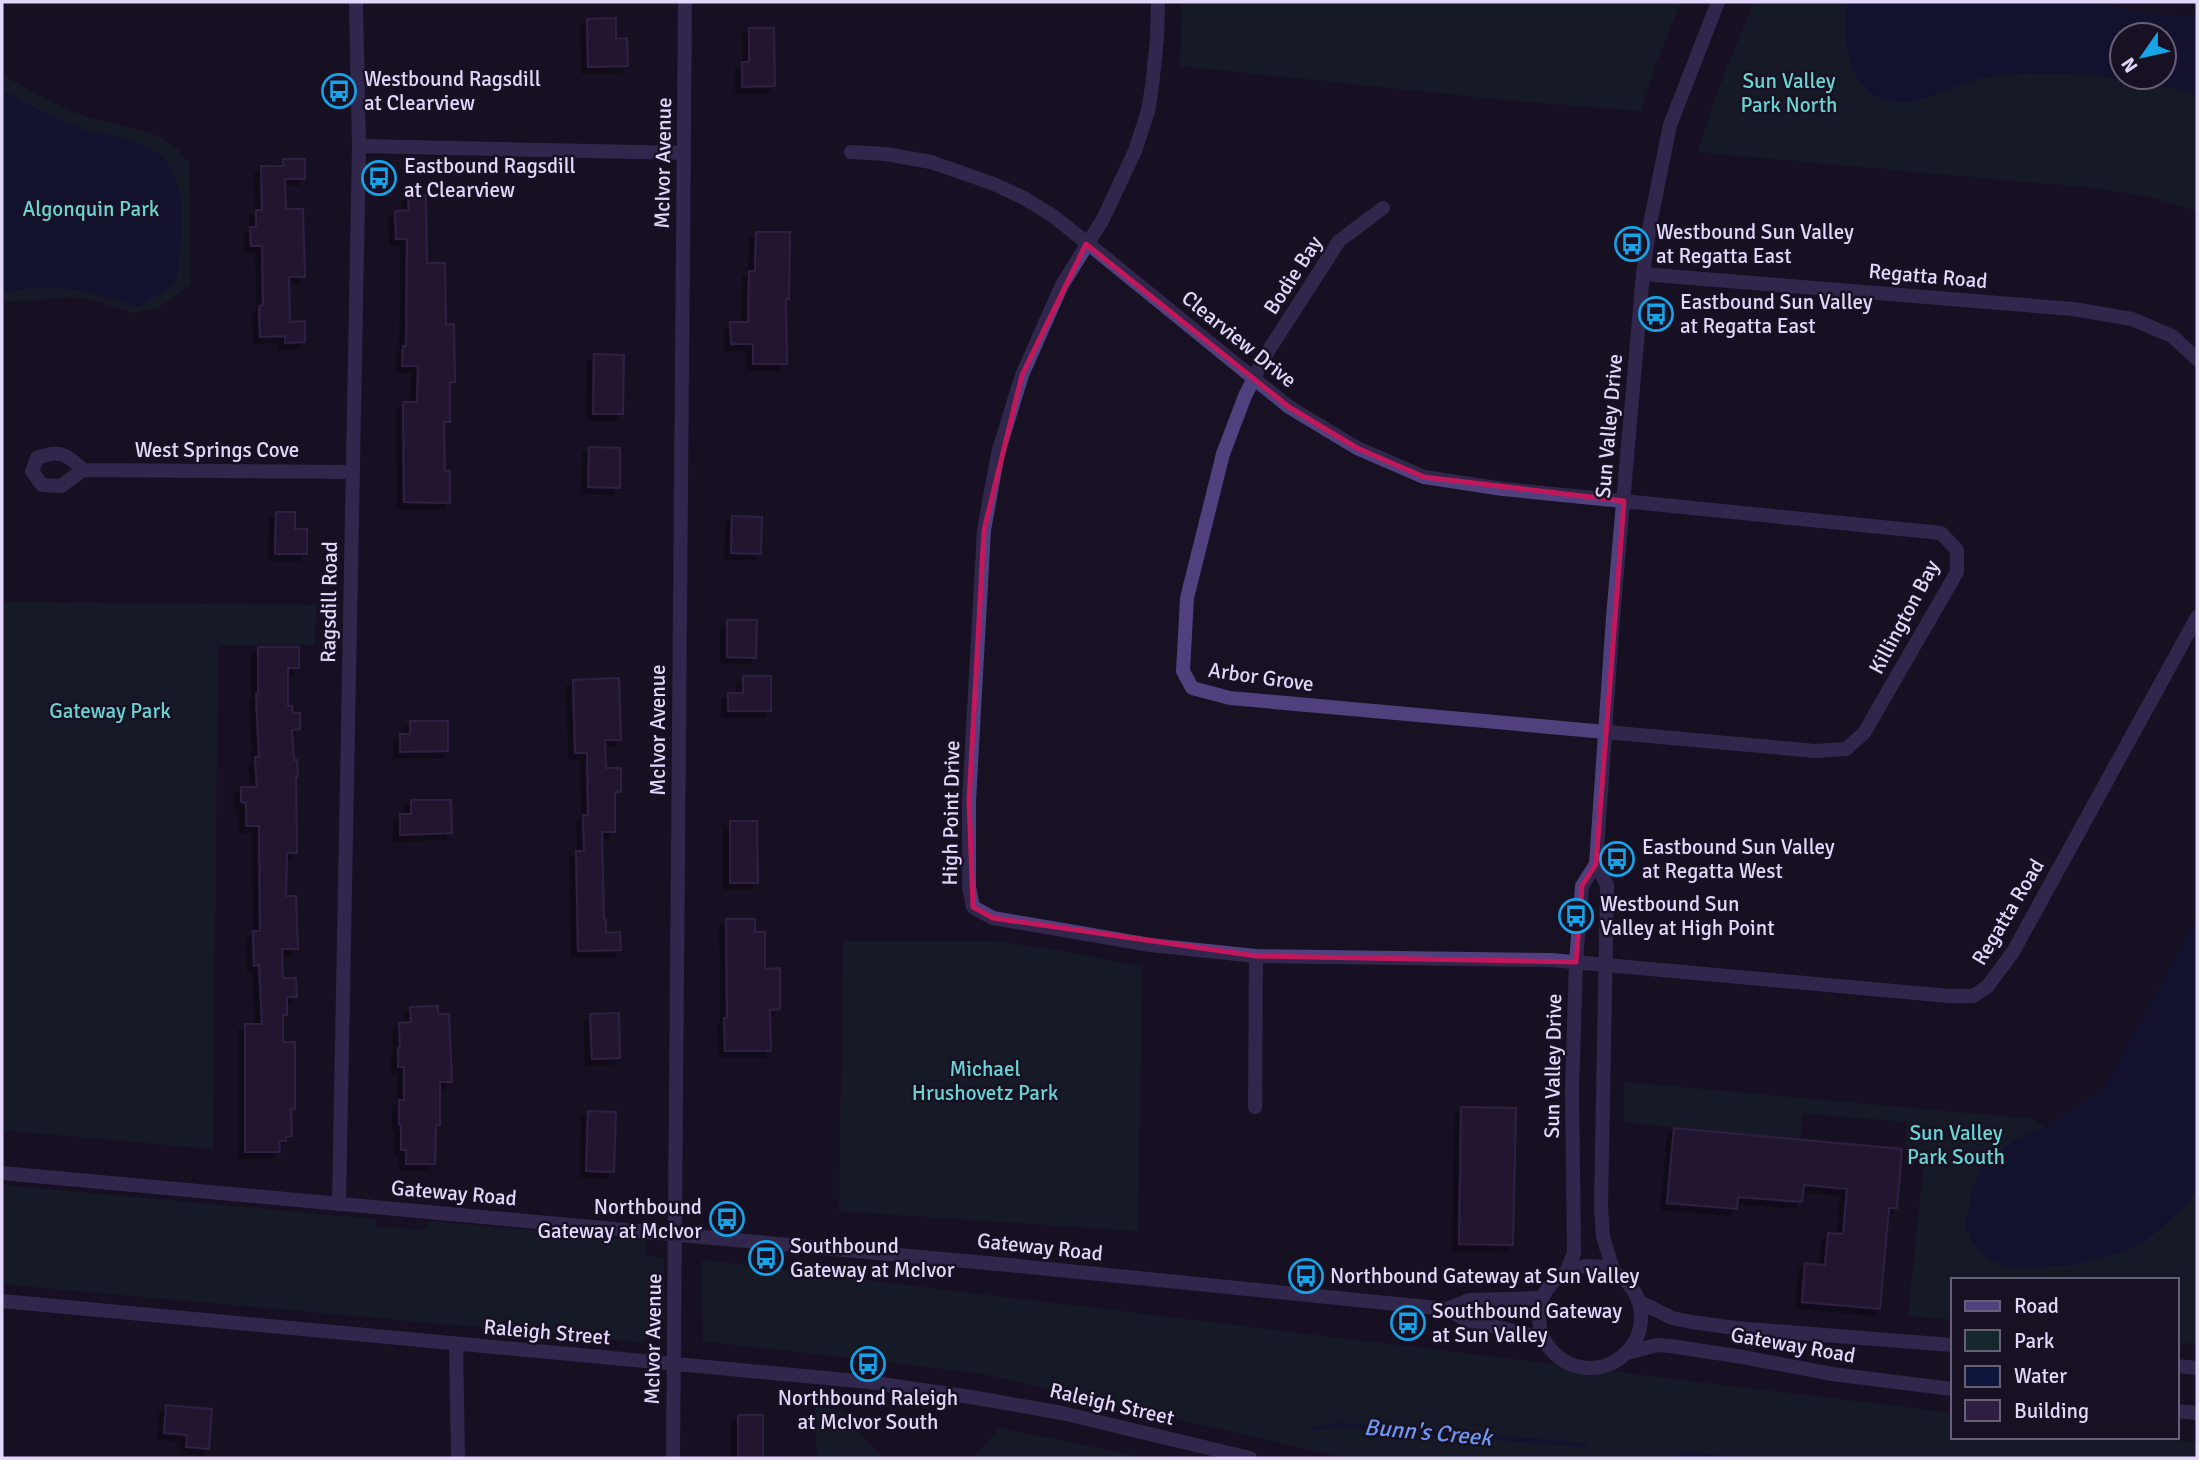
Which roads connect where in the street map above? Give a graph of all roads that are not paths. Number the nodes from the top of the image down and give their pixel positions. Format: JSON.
{"nodes":[{"id":1,"x":356,"y":2,"type":"edge"},
{"id":2,"x":685,"y":2,"type":"edge"},
{"id":3,"x":1158,"y":2,"type":"edge"},
{"id":4,"x":1718,"y":2,"type":"edge"},
{"id":5,"x":359,"y":146,"type":"junction"},
{"id":6,"x":851,"y":152,"type":"dead end"},
{"id":7,"x":684,"y":153,"type":"junction"},
{"id":8,"x":1383,"y":208,"type":"dead end"},
{"id":9,"x":1086,"y":244,"type":"junction"},
{"id":10,"x":1643,"y":274,"type":"junction"},
{"id":11,"x":2197,"y":359,"type":"edge"},
{"id":12,"x":1254,"y":379,"type":"junction"},
{"id":13,"x":83,"y":470,"type":"dead end"},
{"id":14,"x":352,"y":472,"type":"junction"},
{"id":15,"x":1624,"y":501,"type":"junction"},
{"id":16,"x":2197,"y":617,"type":"edge"},
{"id":17,"x":1605,"y":733,"type":"junction"},
{"id":18,"x":1596,"y":863,"type":"junction"},
{"id":19,"x":1256,"y":956,"type":"junction"},
{"id":20,"x":1583,"y":962,"type":"junction"},
{"id":21,"x":1605,"y":964,"type":"junction"},
{"id":22,"x":1255,"y":1107,"type":"dead end"},
{"id":23,"x":2,"y":1173,"type":"edge"},
{"id":24,"x":339,"y":1204,"type":"junction"},
{"id":25,"x":675,"y":1235,"type":"junction"},
{"id":26,"x":1566,"y":1272,"type":"junction"},
{"id":27,"x":1614,"y":1272,"type":"junction"},
{"id":28,"x":1542,"y":1297,"type":"junction"},
{"id":29,"x":2,"y":1301,"type":"edge"},
{"id":30,"x":1639,"y":1301,"type":"junction"},
{"id":31,"x":1447,"y":1309,"type":"junction"},
{"id":32,"x":1543,"y":1338,"type":"junction"},
{"id":33,"x":456,"y":1345,"type":"junction"},
{"id":34,"x":1951,"y":1345,"type":"edge"},
{"id":35,"x":1627,"y":1353,"type":"junction"},
{"id":36,"x":674,"y":1364,"type":"junction"},
{"id":37,"x":2178,"y":1366,"type":"edge"},
{"id":38,"x":2197,"y":1368,"type":"edge"},
{"id":39,"x":1951,"y":1389,"type":"edge"},
{"id":40,"x":2178,"y":1411,"type":"edge"},
{"id":41,"x":2197,"y":1413,"type":"edge"},
{"id":42,"x":458,"y":1458,"type":"edge"},
{"id":43,"x":673,"y":1458,"type":"edge"},
{"id":44,"x":1250,"y":1458,"type":"edge"}],
"edges":[{"from":1,"to":5,"type":"street","name":"Ragsdill Road"},
{"from":2,"to":7,"type":"street","name":"McIvor Avenue"},
{"from":3,"to":9,"type":"street"},
{"from":4,"to":10,"type":"street","name":"Sun Valley Drive"},
{"from":5,"to":7,"type":"street"},
{"from":5,"to":14,"type":"street","name":"Ragsdill Road"},
{"from":6,"to":9,"type":"street","name":"Clearview Drive"},
{"from":7,"to":25,"type":"street","name":"McIvor Avenue"},
{"from":8,"to":12,"type":"street","name":"Bodie Bay"},
{"from":9,"to":12,"type":"street","name":"Clearview Drive"},
{"from":9,"to":19,"type":"street","name":"High Point Drive"},
{"from":10,"to":11,"type":"street","name":"Regatta Road"},
{"from":10,"to":15,"type":"street","name":"Sun Valley Drive"},
{"from":12,"to":15,"type":"street","name":"Clearview Drive"},
{"from":12,"to":17,"type":"street","name":"Arbor Grove"},
{"from":13,"to":14,"type":"street","name":"West Springs Cove"},
{"from":14,"to":24,"type":"street","name":"Ragsdill Road"},
{"from":15,"to":17,"type":"street","name":"Sun Valley Drive"},
{"from":15,"to":17,"type":"street","name":"Killington Bay"},
{"from":16,"to":21,"type":"street","name":"Regatta Road"},
{"from":17,"to":18,"type":"street","name":"Sun Valley Drive"},
{"from":18,"to":20,"type":"street","name":"Sun Valley Drive"},
{"from":18,"to":21,"type":"street","name":"Sun Valley Drive"},
{"from":19,"to":20,"type":"street","name":"High Point Drive"},
{"from":19,"to":22,"type":"street"},
{"from":20,"to":21,"type":"street","name":"Regatta Road"},
{"from":20,"to":26,"type":"street","name":"Sun Valley Drive"},
{"from":21,"to":27,"type":"street","name":"Sun Valley Drive"},
{"from":23,"to":24,"type":"street","name":"Gateway Road"},
{"from":24,"to":25,"type":"street","name":"Gateway Road"},
{"from":25,"to":31,"type":"street","name":"Gateway Road"},
{"from":25,"to":36,"type":"street","name":"McIvor Avenue"},
{"from":26,"to":27,"type":"street"},
{"from":26,"to":28,"type":"street"},
{"from":27,"to":30,"type":"street","name":"Gateway Road"},
{"from":28,"to":31,"type":"street","name":"Gateway Road"},
{"from":28,"to":32,"type":"street"},
{"from":29,"to":33,"type":"street","name":"Raleigh Street"},
{"from":30,"to":34,"type":"street","name":"Gateway Road"},
{"from":30,"to":35,"type":"street"},
{"from":31,"to":32,"type":"street","name":"Gateway Road"},
{"from":32,"to":35,"type":"street","name":"Gateway Road"},
{"from":33,"to":36,"type":"street","name":"Raleigh Street"},
{"from":33,"to":42,"type":"street"},
{"from":35,"to":39,"type":"street","name":"Gateway Road"},
{"from":36,"to":43,"type":"street","name":"McIvor Avenue"},
{"from":36,"to":44,"type":"street","name":"Raleigh Street"},
{"from":37,"to":38,"type":"street"},
{"from":40,"to":41,"type":"street"}]}
